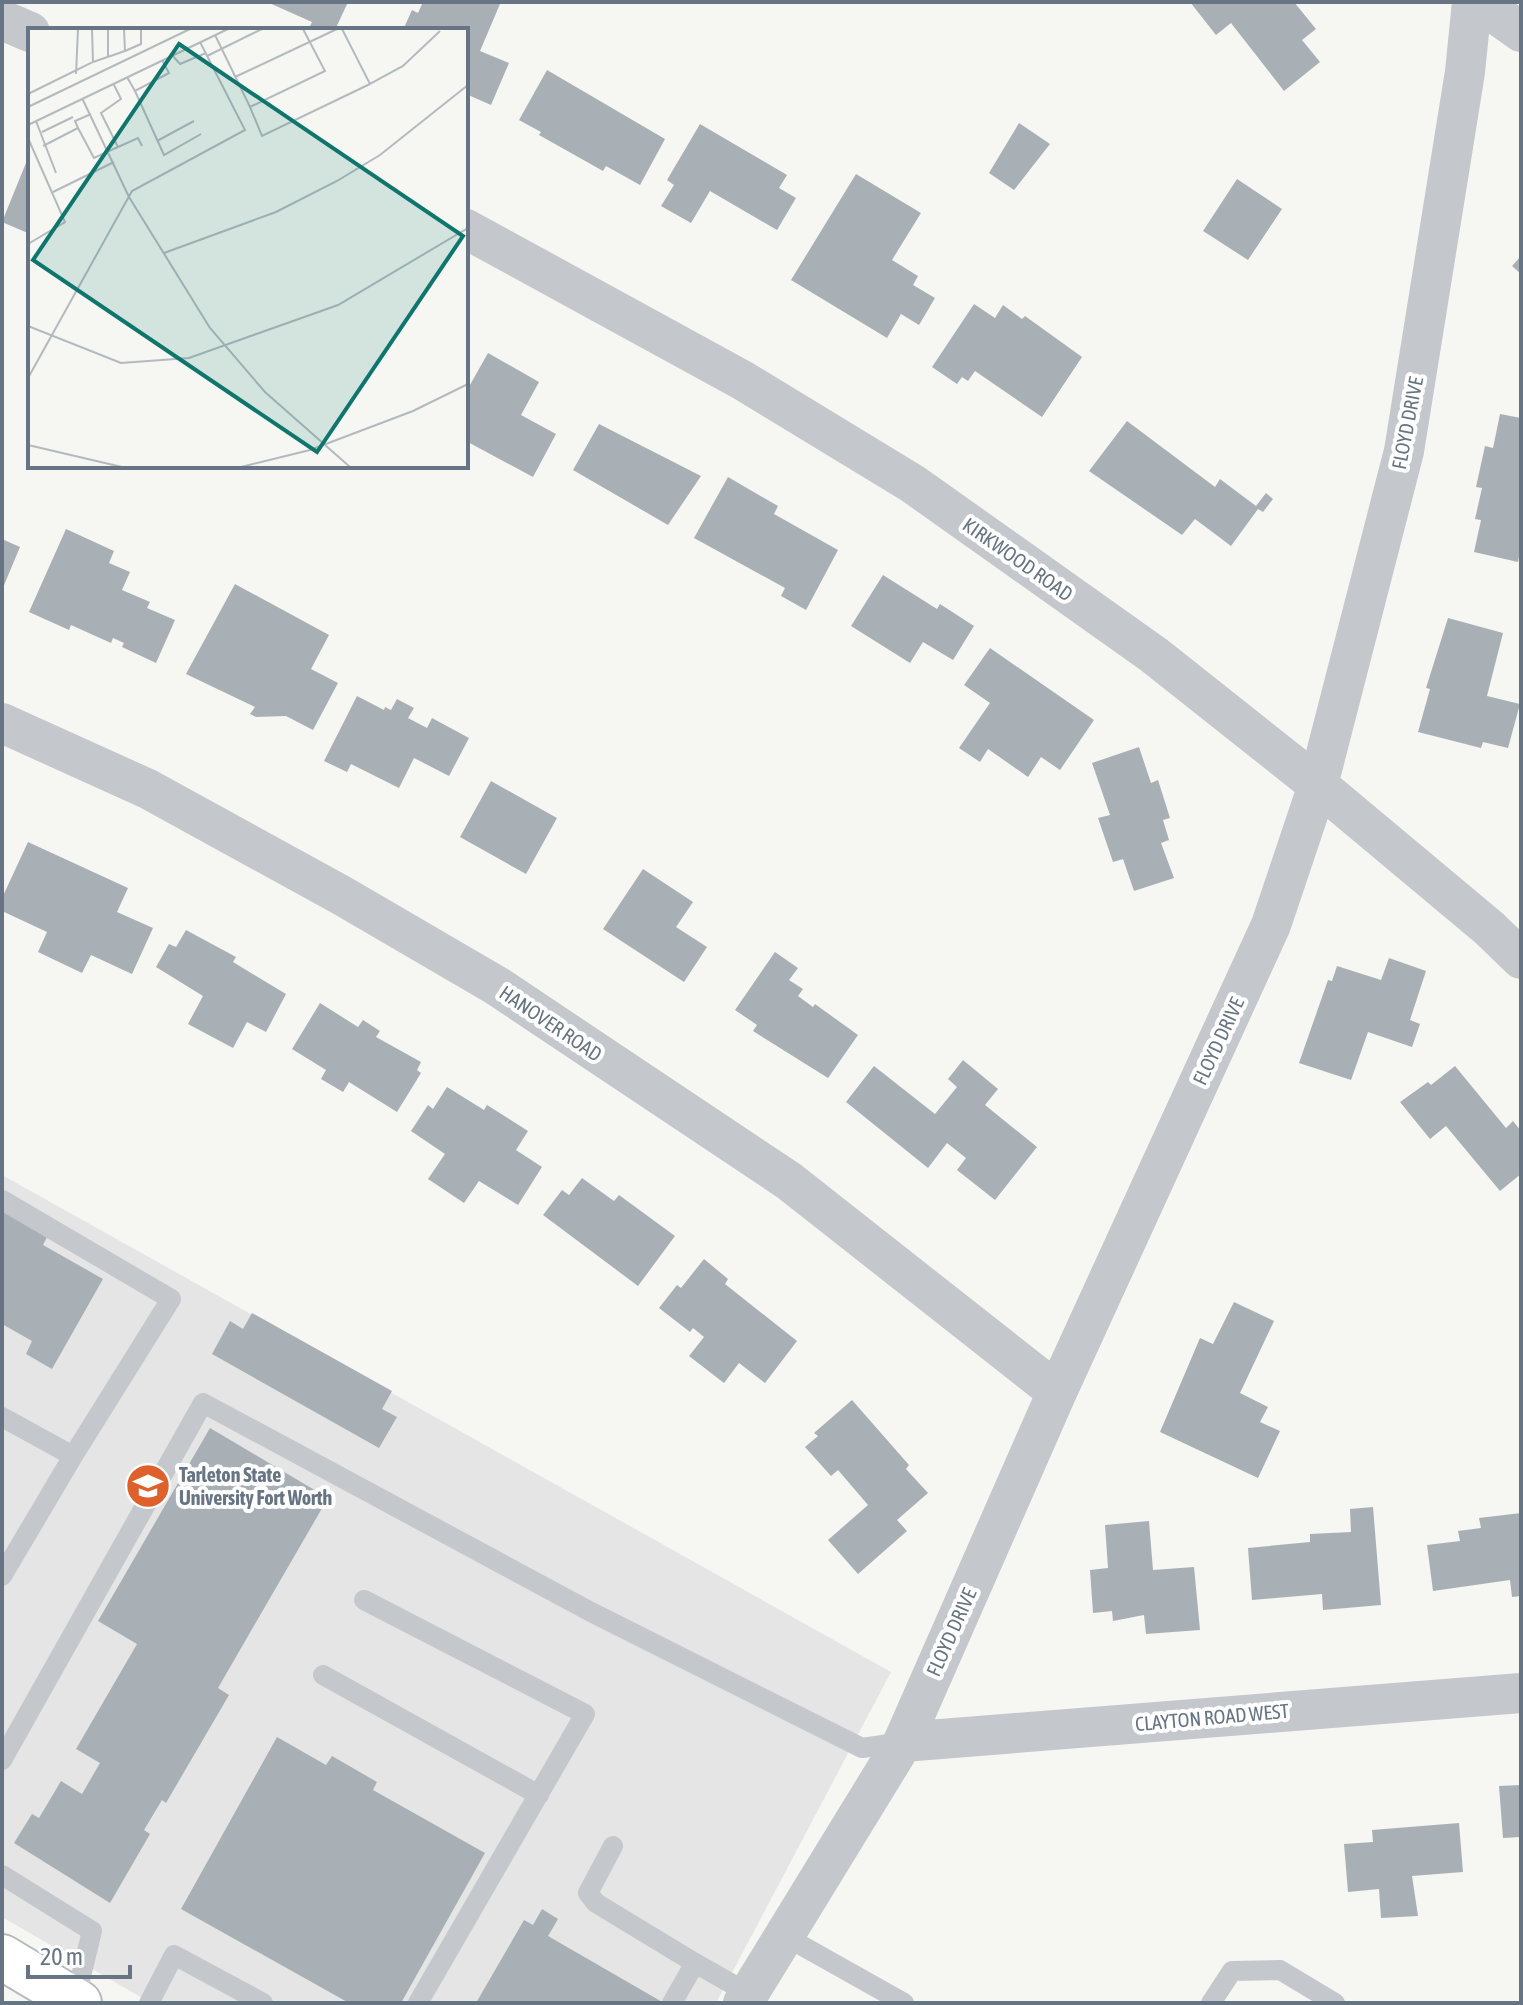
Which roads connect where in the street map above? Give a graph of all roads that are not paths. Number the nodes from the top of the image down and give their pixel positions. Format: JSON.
{"nodes":[{"id":1,"x":1472,"y":2,"type":"edge"},
{"id":2,"x":1479,"y":2,"type":"edge"},
{"id":3,"x":2,"y":20,"type":"edge"},
{"id":4,"x":28,"y":31,"type":"edge"},
{"id":5,"x":1521,"y":32,"type":"edge"},
{"id":6,"x":468,"y":230,"type":"edge"},
{"id":7,"x":2,"y":723,"type":"edge"},
{"id":8,"x":1318,"y":785,"type":"junction"},
{"id":9,"x":1521,"y":959,"type":"edge"},
{"id":10,"x":2,"y":1200,"type":"edge"},
{"id":11,"x":1057,"y":1392,"type":"junction"},
{"id":12,"x":2,"y":1417,"type":"edge"},
{"id":13,"x":73,"y":1456,"type":"junction"},
{"id":14,"x":2,"y":1576,"type":"edge"},
{"id":15,"x":364,"y":1600,"type":"dead end"},
{"id":16,"x":323,"y":1675,"type":"dead end"},
{"id":17,"x":1521,"y":1693,"type":"edge"},
{"id":18,"x":903,"y":1742,"type":"junction"},
{"id":19,"x":2,"y":1760,"type":"edge"},
{"id":20,"x":539,"y":1795,"type":"junction"},
{"id":21,"x":613,"y":1846,"type":"dead end"},
{"id":22,"x":2,"y":1875,"type":"edge"},
{"id":23,"x":783,"y":1935,"type":"junction"},
{"id":24,"x":2,"y":1957,"type":"edge"},
{"id":25,"x":695,"y":1963,"type":"junction"},
{"id":26,"x":752,"y":2000,"type":"edge"},
{"id":27,"x":76,"y":2002,"type":"edge"},
{"id":28,"x":149,"y":2003,"type":"edge"},
{"id":29,"x":263,"y":2003,"type":"edge"},
{"id":30,"x":418,"y":2003,"type":"edge"},
{"id":31,"x":672,"y":2003,"type":"edge"},
{"id":32,"x":904,"y":2003,"type":"edge"},
{"id":33,"x":1211,"y":2003,"type":"edge"},
{"id":34,"x":1335,"y":2003,"type":"edge"}],
"edges":[{"from":1,"to":8,"type":"street","name":"FLOYD DRIVE"},
{"from":2,"to":5,"type":"street"},
{"from":3,"to":4,"type":"street"},
{"from":6,"to":8,"type":"street","name":"KIRKWOOD ROAD"},
{"from":7,"to":11,"type":"street","name":"HANOVER ROAD"},
{"from":8,"to":9,"type":"street","name":"KIRKWOOD ROAD"},
{"from":8,"to":11,"type":"street","name":"FLOYD DRIVE"},
{"from":10,"to":13,"type":"lane"},
{"from":11,"to":18,"type":"street","name":"FLOYD DRIVE"},
{"from":12,"to":13,"type":"lane"},
{"from":13,"to":14,"type":"lane"},
{"from":15,"to":20,"type":"lane"},
{"from":16,"to":20,"type":"lane"},
{"from":17,"to":18,"type":"street","name":"CLAYTON ROAD WEST"},
{"from":18,"to":19,"type":"lane"},
{"from":18,"to":23,"type":"street","name":"FLOYD DRIVE"},
{"from":20,"to":30,"type":"lane"},
{"from":21,"to":25,"type":"lane"},
{"from":22,"to":27,"type":"lane"},
{"from":23,"to":26,"type":"street","name":"FLOYD DRIVE"},
{"from":23,"to":32,"type":"lane"},
{"from":24,"to":27,"type":"main road"},
{"from":25,"to":26,"type":"lane"},
{"from":25,"to":31,"type":"lane"},
{"from":28,"to":29,"type":"lane"},
{"from":33,"to":34,"type":"lane"}]}
